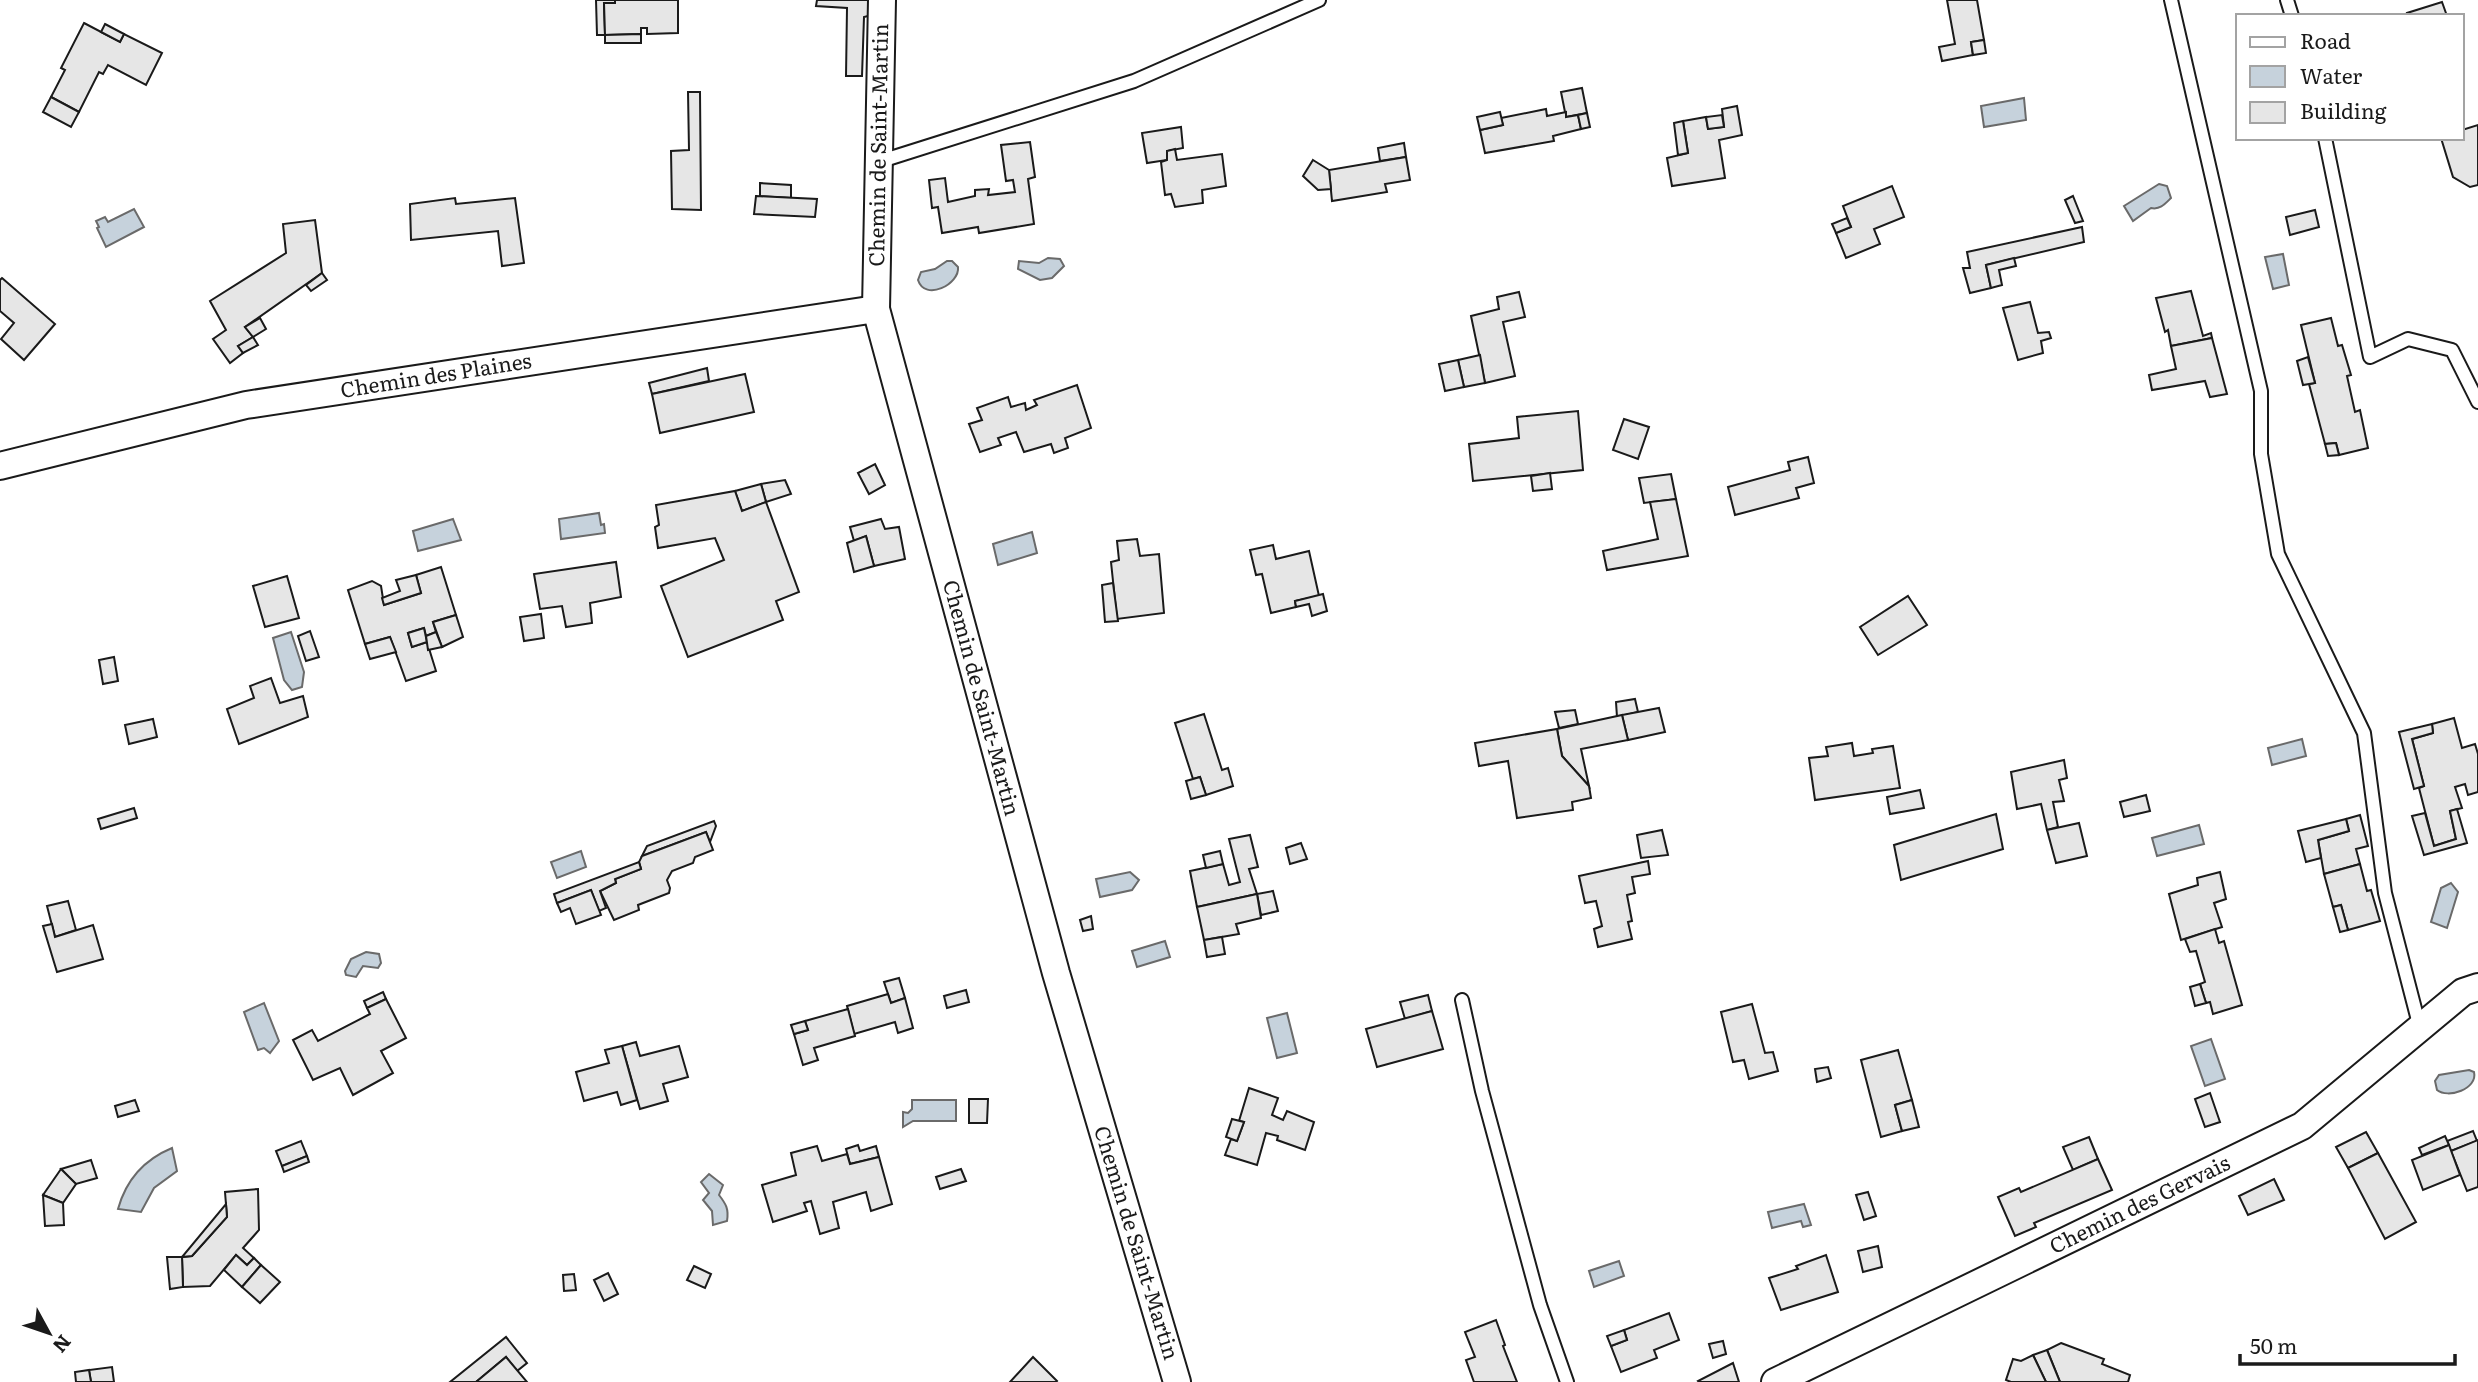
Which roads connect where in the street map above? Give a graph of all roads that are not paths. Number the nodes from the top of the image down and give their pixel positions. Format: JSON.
{"nodes":[{"id":1,"x":882,"y":0,"type":"edge"},
{"id":2,"x":1319,"y":0,"type":"edge"},
{"id":3,"x":2171,"y":0,"type":"edge"},
{"id":4,"x":2325,"y":140,"type":"edge"},
{"id":5,"x":878,"y":163,"type":"junction"},
{"id":6,"x":876,"y":309,"type":"junction"},
{"id":7,"x":2478,"y":402,"type":"edge"},
{"id":8,"x":0,"y":466,"type":"edge"},
{"id":9,"x":2478,"y":987,"type":"edge"},
{"id":10,"x":1462,"y":1000,"type":"dead end"},
{"id":11,"x":2420,"y":1028,"type":"junction"},
{"id":12,"x":1177,"y":1382,"type":"edge"},
{"id":13,"x":1567,"y":1382,"type":"edge"},
{"id":14,"x":1775,"y":1382,"type":"edge"}],
"edges":[{"from":1,"to":5,"type":"street","name":"Chemin de Saint-Martin"},
{"from":2,"to":5,"type":"lane"},
{"from":3,"to":11,"type":"lane"},
{"from":4,"to":7,"type":"lane"},
{"from":5,"to":6,"type":"street","name":"Chemin de Saint-Martin"},
{"from":6,"to":8,"type":"street","name":"Chemin des Plaines"},
{"from":6,"to":12,"type":"street","name":"Chemin de Saint-Martin"},
{"from":9,"to":11,"type":"street","name":"Chemin des Gervais"},
{"from":10,"to":13,"type":"lane"},
{"from":11,"to":14,"type":"street","name":"Chemin des Gervais"}]}
